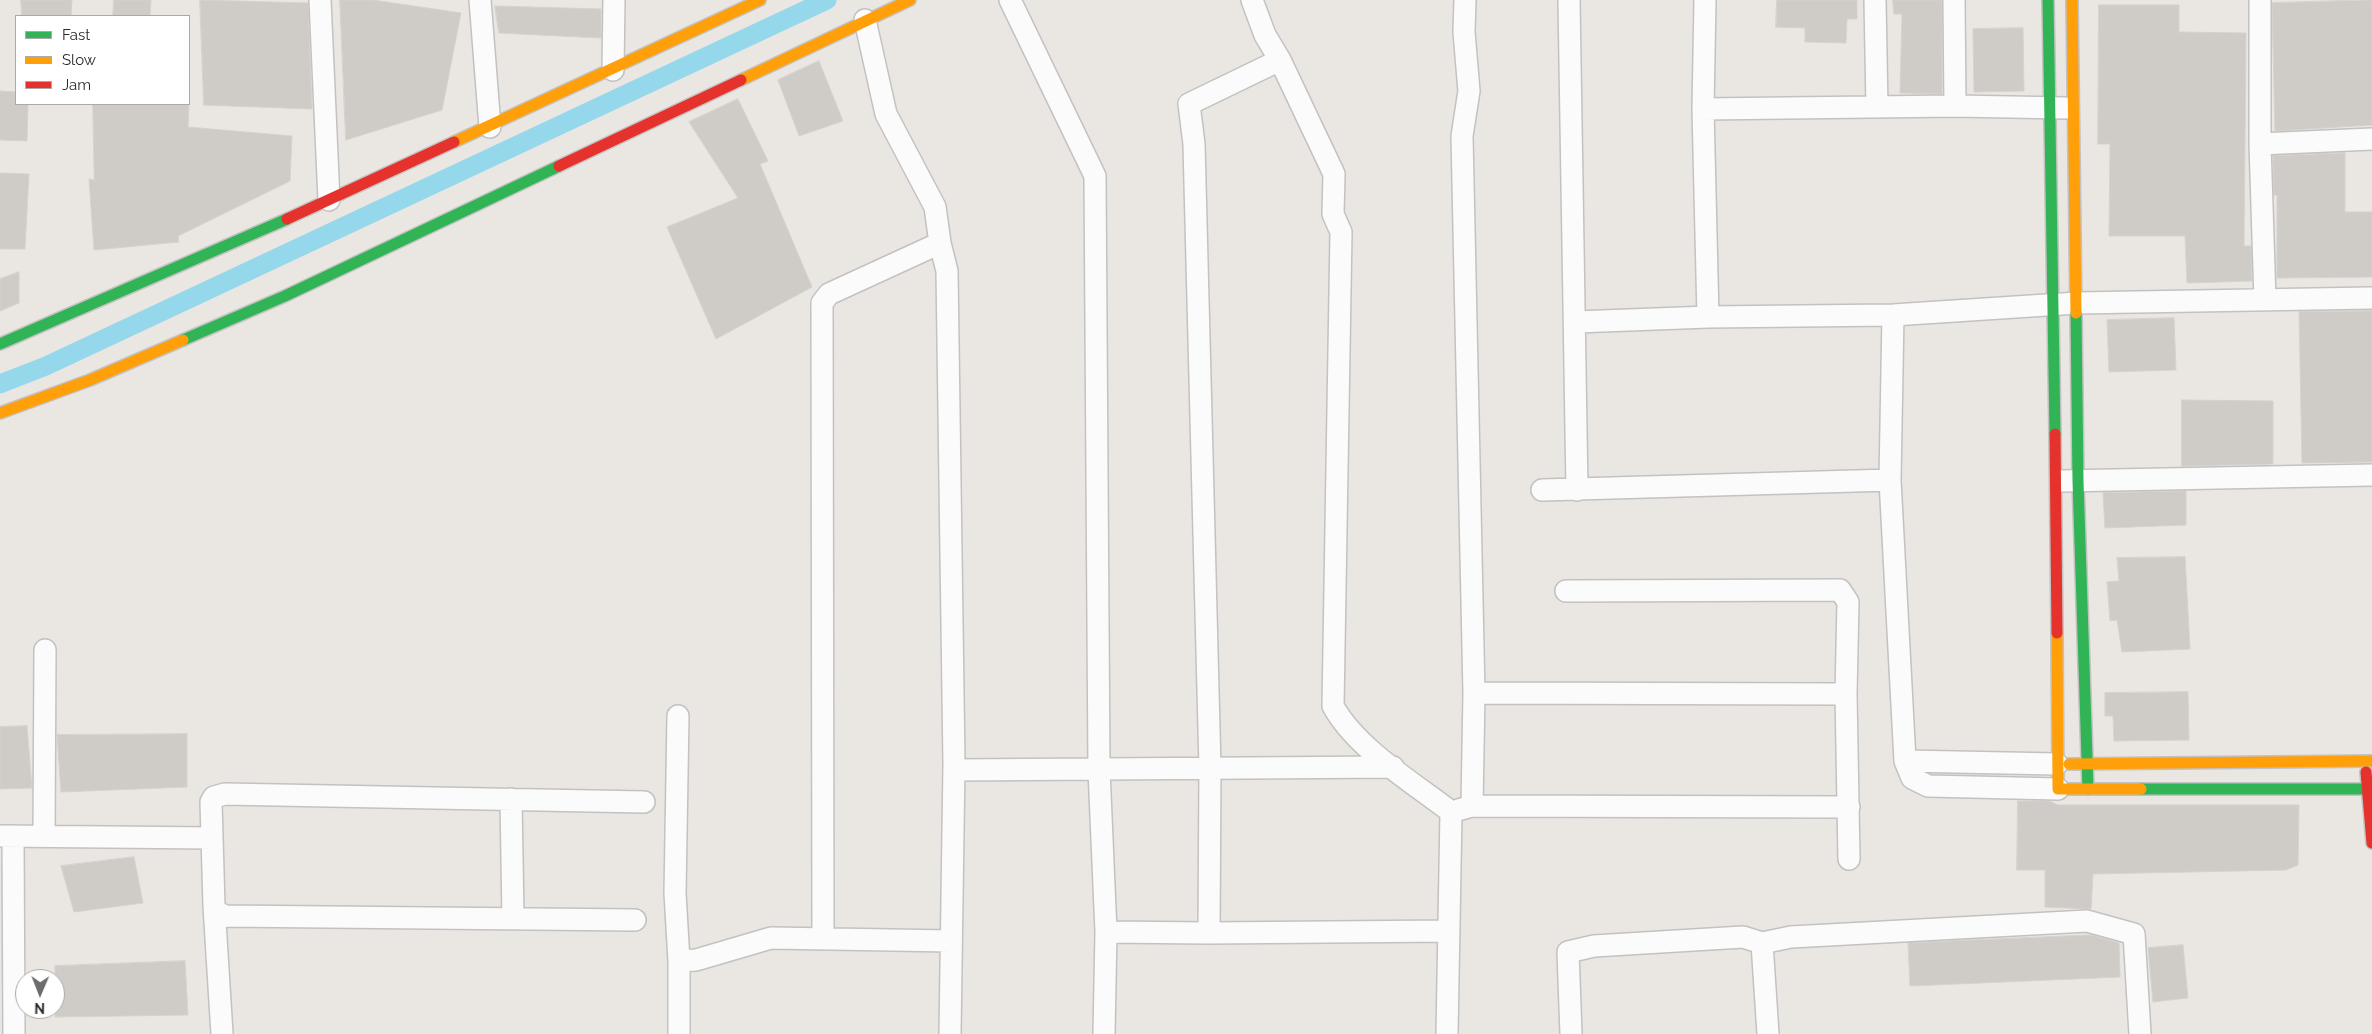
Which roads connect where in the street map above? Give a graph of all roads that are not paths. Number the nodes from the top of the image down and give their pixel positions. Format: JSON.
{"nodes":[{"id":1,"x":320,"y":0,"type":"edge"},
{"id":2,"x":480,"y":0,"type":"edge"},
{"id":3,"x":614,"y":0,"type":"edge"},
{"id":4,"x":760,"y":0,"type":"edge"},
{"id":5,"x":910,"y":0,"type":"edge"},
{"id":6,"x":1010,"y":0,"type":"edge"},
{"id":7,"x":1252,"y":0,"type":"edge"},
{"id":8,"x":1465,"y":0,"type":"edge"},
{"id":9,"x":1569,"y":0,"type":"edge"},
{"id":10,"x":1705,"y":0,"type":"edge"},
{"id":11,"x":1875,"y":0,"type":"edge"},
{"id":12,"x":1954,"y":0,"type":"edge"},
{"id":13,"x":2048,"y":0,"type":"edge"},
{"id":14,"x":2072,"y":0,"type":"edge"},
{"id":15,"x":2260,"y":0,"type":"edge"},
{"id":16,"x":740,"y":5,"type":"edge"},
{"id":17,"x":865,"y":20,"type":"junction"},
{"id":18,"x":1280,"y":60,"type":"junction"},
{"id":19,"x":613,"y":70,"type":"junction"},
{"id":20,"x":1955,"y":106,"type":"junction"},
{"id":21,"x":1876,"y":107,"type":"junction"},
{"id":22,"x":2050,"y":107,"type":"junction"},
{"id":23,"x":2073,"y":108,"type":"junction"},
{"id":24,"x":1703,"y":109,"type":"junction"},
{"id":25,"x":490,"y":127,"type":"junction"},
{"id":26,"x":2372,"y":139,"type":"edge"},
{"id":27,"x":2260,"y":144,"type":"junction"},
{"id":28,"x":329,"y":200,"type":"junction"},
{"id":29,"x":940,"y":244,"type":"junction"},
{"id":30,"x":2372,"y":298,"type":"edge"},
{"id":31,"x":2265,"y":300,"type":"junction"},
{"id":32,"x":2077,"y":303,"type":"junction"},
{"id":33,"x":2054,"y":305,"type":"junction"},
{"id":34,"x":1892,"y":315,"type":"junction"},
{"id":35,"x":1708,"y":318,"type":"junction"},
{"id":36,"x":1576,"y":322,"type":"junction"},
{"id":37,"x":0,"y":344,"type":"edge"},
{"id":38,"x":0,"y":413,"type":"edge"},
{"id":39,"x":2372,"y":475,"type":"edge"},
{"id":40,"x":1890,"y":480,"type":"junction"},
{"id":41,"x":2055,"y":481,"type":"junction"},
{"id":42,"x":2078,"y":481,"type":"junction"},
{"id":43,"x":1542,"y":490,"type":"dead end"},
{"id":44,"x":1577,"y":490,"type":"junction"},
{"id":45,"x":1566,"y":591,"type":"dead end"},
{"id":46,"x":45,"y":650,"type":"dead end"},
{"id":47,"x":1474,"y":693,"type":"junction"},
{"id":48,"x":1846,"y":694,"type":"junction"},
{"id":49,"x":678,"y":716,"type":"dead end"},
{"id":50,"x":1905,"y":761,"type":"junction"},
{"id":51,"x":2369,"y":762,"type":"edge"},
{"id":52,"x":2057,"y":764,"type":"junction"},
{"id":53,"x":2087,"y":764,"type":"junction"},
{"id":54,"x":1393,"y":767,"type":"junction"},
{"id":55,"x":1210,"y":768,"type":"junction"},
{"id":56,"x":954,"y":770,"type":"junction"},
{"id":57,"x":1099,"y":770,"type":"junction"},
{"id":58,"x":2058,"y":789,"type":"junction"},
{"id":59,"x":2088,"y":789,"type":"junction"},
{"id":60,"x":2369,"y":790,"type":"edge"},
{"id":61,"x":511,"y":799,"type":"junction"},
{"id":62,"x":644,"y":802,"type":"dead end"},
{"id":63,"x":1472,"y":806,"type":"junction"},
{"id":64,"x":1849,"y":807,"type":"junction"},
{"id":65,"x":1451,"y":812,"type":"junction"},
{"id":66,"x":7,"y":836,"type":"edge"},
{"id":67,"x":44,"y":836,"type":"junction"},
{"id":68,"x":212,"y":838,"type":"junction"},
{"id":69,"x":2372,"y":843,"type":"edge"},
{"id":70,"x":1848,"y":859,"type":"dead end"},
{"id":71,"x":214,"y":906,"type":"junction"},
{"id":72,"x":513,"y":919,"type":"junction"},
{"id":73,"x":635,"y":920,"type":"dead end"},
{"id":74,"x":1448,"y":931,"type":"junction"},
{"id":75,"x":1106,"y":932,"type":"junction"},
{"id":76,"x":1209,"y":933,"type":"junction"},
{"id":77,"x":823,"y":938,"type":"junction"},
{"id":78,"x":951,"y":941,"type":"junction"},
{"id":79,"x":1762,"y":943,"type":"junction"},
{"id":80,"x":679,"y":961,"type":"junction"},
{"id":81,"x":14,"y":1034,"type":"edge"},
{"id":82,"x":222,"y":1034,"type":"edge"},
{"id":83,"x":680,"y":1034,"type":"edge"},
{"id":84,"x":950,"y":1034,"type":"edge"},
{"id":85,"x":1104,"y":1034,"type":"edge"},
{"id":86,"x":1447,"y":1034,"type":"edge"},
{"id":87,"x":1571,"y":1034,"type":"edge"},
{"id":88,"x":1768,"y":1034,"type":"edge"},
{"id":89,"x":2140,"y":1034,"type":"edge"}],
"edges":[{"from":1,"to":28,"type":"street"},
{"from":2,"to":25,"type":"street"},
{"from":3,"to":19,"type":"street"},
{"from":4,"to":16,"type":"main road"},
{"from":5,"to":17,"type":"main road"},
{"from":6,"to":57,"type":"street"},
{"from":7,"to":18,"type":"street"},
{"from":8,"to":47,"type":"street"},
{"from":9,"to":36,"type":"street"},
{"from":10,"to":24,"type":"street"},
{"from":11,"to":21,"type":"street"},
{"from":12,"to":20,"type":"street"},
{"from":13,"to":22,"type":"main road"},
{"from":14,"to":23,"type":"main road"},
{"from":15,"to":27,"type":"street"},
{"from":16,"to":19,"type":"main road"},
{"from":17,"to":29,"type":"street"},
{"from":17,"to":38,"type":"main road"},
{"from":18,"to":54,"type":"street"},
{"from":18,"to":55,"type":"street"},
{"from":19,"to":25,"type":"main road"},
{"from":20,"to":21,"type":"street"},
{"from":20,"to":22,"type":"street"},
{"from":21,"to":24,"type":"street"},
{"from":22,"to":23,"type":"street"},
{"from":22,"to":33,"type":"main road"},
{"from":23,"to":32,"type":"main road"},
{"from":24,"to":35,"type":"street"},
{"from":25,"to":28,"type":"main road"},
{"from":26,"to":27,"type":"street"},
{"from":27,"to":31,"type":"street"},
{"from":28,"to":37,"type":"main road"},
{"from":29,"to":56,"type":"street"},
{"from":29,"to":77,"type":"street"},
{"from":30,"to":31,"type":"street"},
{"from":31,"to":32,"type":"street"},
{"from":32,"to":33,"type":"street"},
{"from":32,"to":42,"type":"main road"},
{"from":33,"to":34,"type":"street"},
{"from":33,"to":41,"type":"main road"},
{"from":34,"to":35,"type":"street"},
{"from":34,"to":40,"type":"street"},
{"from":35,"to":36,"type":"street"},
{"from":36,"to":44,"type":"street"},
{"from":39,"to":42,"type":"street"},
{"from":40,"to":44,"type":"street"},
{"from":40,"to":50,"type":"street"},
{"from":41,"to":42,"type":"street"},
{"from":41,"to":52,"type":"main road"},
{"from":42,"to":53,"type":"main road"},
{"from":43,"to":44,"type":"street"},
{"from":45,"to":48,"type":"street"},
{"from":46,"to":67,"type":"street"},
{"from":47,"to":48,"type":"street"},
{"from":47,"to":63,"type":"street"},
{"from":48,"to":64,"type":"street"},
{"from":49,"to":80,"type":"street"},
{"from":50,"to":52,"type":"street"},
{"from":50,"to":58,"type":"street"},
{"from":51,"to":53,"type":"main road"},
{"from":51,"to":60,"type":"main road"},
{"from":52,"to":53,"type":"main road"},
{"from":52,"to":58,"type":"main road"},
{"from":53,"to":59,"type":"main road"},
{"from":54,"to":55,"type":"street"},
{"from":54,"to":65,"type":"street"},
{"from":55,"to":57,"type":"street"},
{"from":55,"to":76,"type":"street"},
{"from":56,"to":57,"type":"street"},
{"from":56,"to":78,"type":"street"},
{"from":57,"to":75,"type":"street"},
{"from":58,"to":59,"type":"main road"},
{"from":59,"to":60,"type":"main road"},
{"from":60,"to":69,"type":"main road"},
{"from":61,"to":62,"type":"street"},
{"from":61,"to":68,"type":"street"},
{"from":61,"to":72,"type":"street"},
{"from":63,"to":64,"type":"street"},
{"from":63,"to":65,"type":"street"},
{"from":64,"to":70,"type":"street"},
{"from":65,"to":74,"type":"street"},
{"from":66,"to":67,"type":"street"},
{"from":66,"to":81,"type":"street"},
{"from":67,"to":68,"type":"street"},
{"from":68,"to":71,"type":"street"},
{"from":71,"to":72,"type":"street"},
{"from":71,"to":82,"type":"street"},
{"from":72,"to":73,"type":"street"},
{"from":74,"to":76,"type":"street"},
{"from":74,"to":86,"type":"street"},
{"from":75,"to":76,"type":"street"},
{"from":75,"to":85,"type":"street"},
{"from":77,"to":78,"type":"street"},
{"from":77,"to":80,"type":"street"},
{"from":78,"to":84,"type":"street"},
{"from":79,"to":87,"type":"street"},
{"from":79,"to":88,"type":"street"},
{"from":79,"to":89,"type":"street"},
{"from":80,"to":83,"type":"street"}]}
